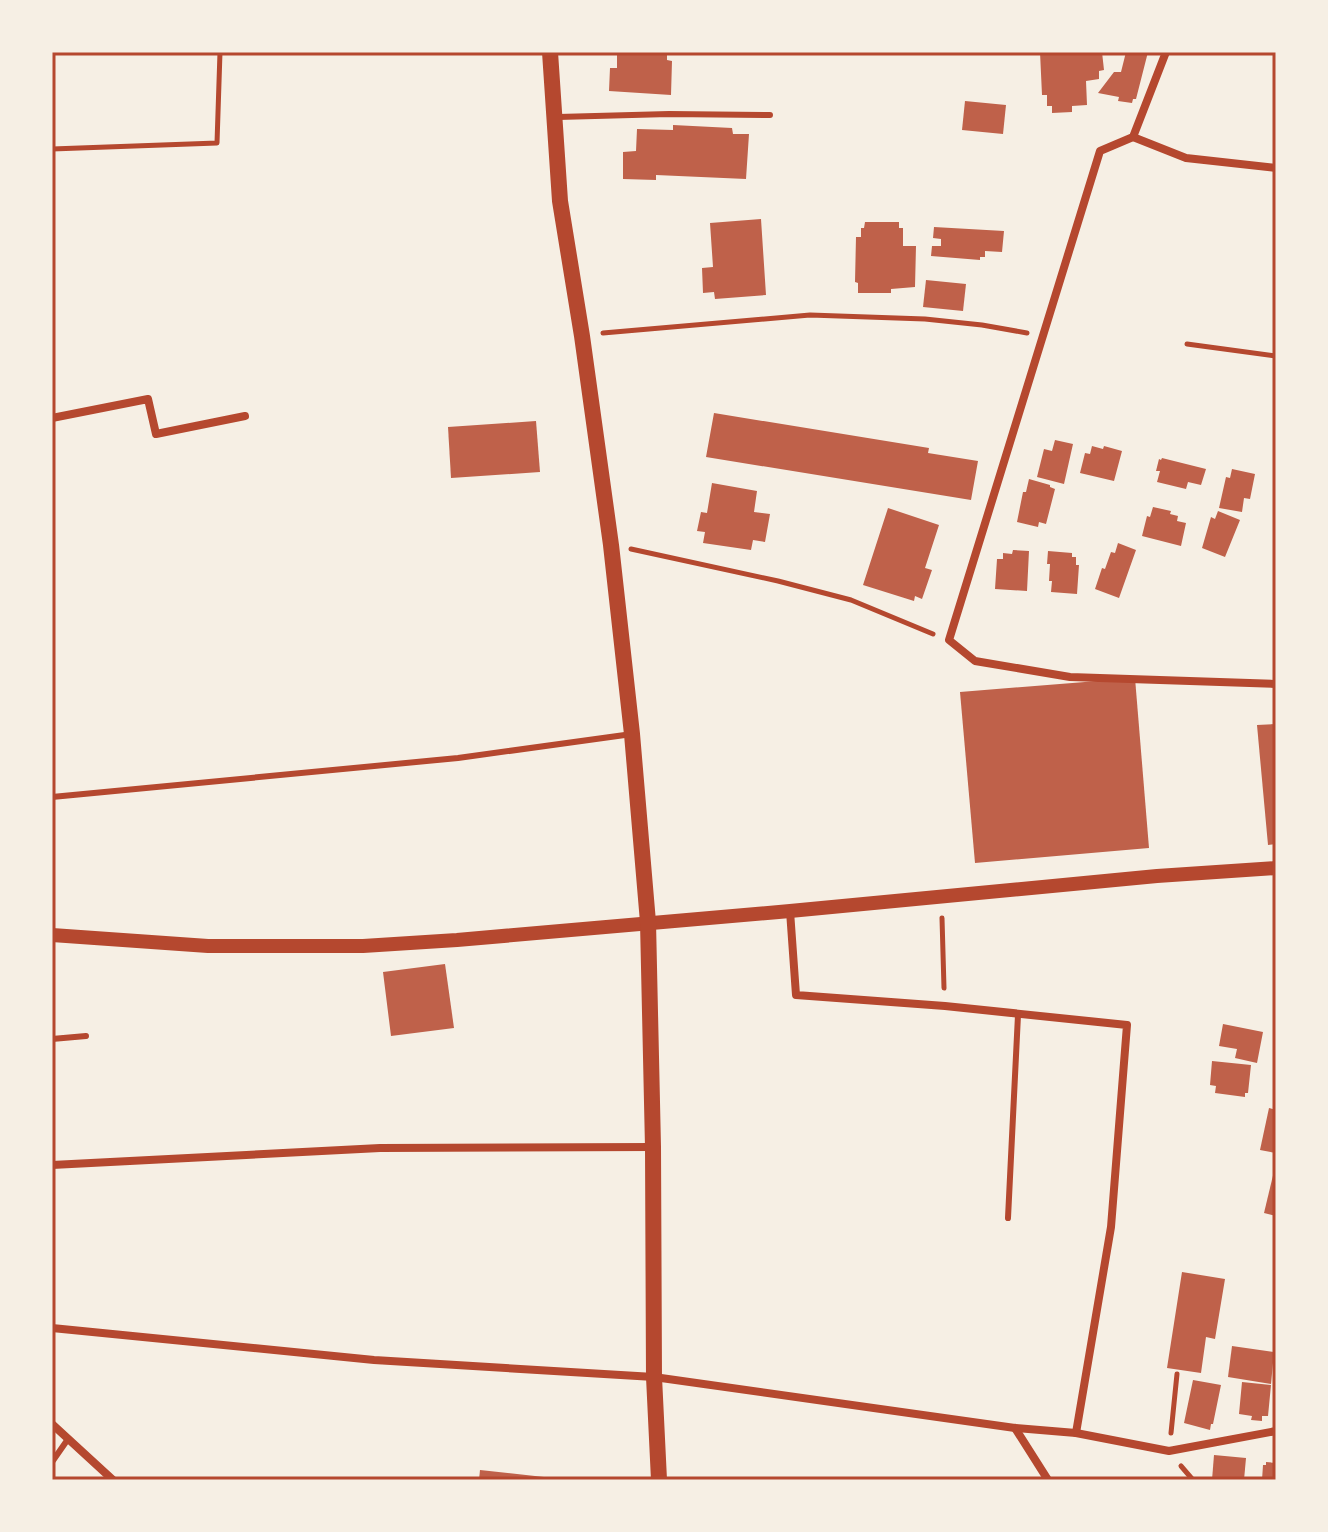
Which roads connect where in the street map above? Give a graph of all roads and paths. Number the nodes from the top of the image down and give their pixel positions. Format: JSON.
{"nodes":[{"id":1,"x":220,"y":52,"type":"edge"},
{"id":2,"x":550,"y":52,"type":"edge"},
{"id":3,"x":1166,"y":52,"type":"edge"},
{"id":4,"x":770,"y":115,"type":"dead end"},
{"id":5,"x":554,"y":117,"type":"junction"},
{"id":6,"x":1133,"y":137,"type":"junction"},
{"id":7,"x":52,"y":149,"type":"edge"},
{"id":8,"x":1276,"y":168,"type":"edge"},
{"id":9,"x":582,"y":336,"type":"junction"},
{"id":10,"x":1044,"y":336,"type":"junction"},
{"id":11,"x":1187,"y":344,"type":"dead end"},
{"id":12,"x":1276,"y":356,"type":"edge"},
{"id":13,"x":245,"y":416,"type":"dead end"},
{"id":14,"x":52,"y":418,"type":"edge"},
{"id":15,"x":611,"y":545,"type":"junction"},
{"id":16,"x":949,"y":640,"type":"junction"},
{"id":17,"x":1276,"y":684,"type":"edge"},
{"id":18,"x":632,"y":734,"type":"junction"},
{"id":19,"x":52,"y":797,"type":"edge"},
{"id":20,"x":1276,"y":868,"type":"edge"},
{"id":21,"x":942,"y":897,"type":"junction"},
{"id":22,"x":790,"y":911,"type":"junction"},
{"id":23,"x":648,"y":922,"type":"junction"},
{"id":24,"x":52,"y":935,"type":"edge"},
{"id":25,"x":945,"y":1006,"type":"junction"},
{"id":26,"x":1018,"y":1015,"type":"junction"},
{"id":27,"x":86,"y":1036,"type":"dead end"},
{"id":28,"x":52,"y":1039,"type":"edge"},
{"id":29,"x":653,"y":1147,"type":"junction"},
{"id":30,"x":52,"y":1165,"type":"edge"},
{"id":31,"x":1008,"y":1218,"type":"dead end"},
{"id":32,"x":52,"y":1328,"type":"edge"},
{"id":33,"x":1177,"y":1374,"type":"dead end"},
{"id":34,"x":654,"y":1377,"type":"junction"},
{"id":35,"x":52,"y":1424,"type":"edge"},
{"id":36,"x":1015,"y":1428,"type":"junction"},
{"id":37,"x":1276,"y":1431,"type":"edge"},
{"id":38,"x":1076,"y":1433,"type":"junction"},
{"id":39,"x":68,"y":1439,"type":"junction"},
{"id":40,"x":1169,"y":1451,"type":"junction"},
{"id":41,"x":52,"y":1462,"type":"edge"},
{"id":42,"x":113,"y":1480,"type":"edge"},
{"id":43,"x":659,"y":1480,"type":"edge"},
{"id":44,"x":1048,"y":1480,"type":"edge"}],
"edges":[{"from":1,"to":7,"type":"path"},
{"from":2,"to":5,"type":"main road"},
{"from":3,"to":6,"type":"street"},
{"from":4,"to":5,"type":"lane"},
{"from":5,"to":9,"type":"main road"},
{"from":6,"to":8,"type":"street"},
{"from":6,"to":10,"type":"street"},
{"from":9,"to":10,"type":"path"},
{"from":9,"to":15,"type":"main road"},
{"from":10,"to":16,"type":"street"},
{"from":11,"to":12,"type":"path"},
{"from":13,"to":14,"type":"street"},
{"from":15,"to":16,"type":"path"},
{"from":15,"to":18,"type":"main road"},
{"from":16,"to":17,"type":"street"},
{"from":18,"to":19,"type":"lane"},
{"from":18,"to":23,"type":"main road"},
{"from":20,"to":21,"type":"street"},
{"from":21,"to":22,"type":"street"},
{"from":21,"to":25,"type":"path"},
{"from":22,"to":23,"type":"street"},
{"from":22,"to":25,"type":"street"},
{"from":23,"to":24,"type":"street"},
{"from":23,"to":29,"type":"main road"},
{"from":25,"to":26,"type":"street"},
{"from":26,"to":31,"type":"lane"},
{"from":26,"to":38,"type":"street"},
{"from":27,"to":28,"type":"lane"},
{"from":29,"to":30,"type":"street"},
{"from":29,"to":34,"type":"main road"},
{"from":32,"to":34,"type":"street"},
{"from":33,"to":40,"type":"path"},
{"from":34,"to":36,"type":"street"},
{"from":34,"to":43,"type":"main road"},
{"from":35,"to":39,"type":"street"},
{"from":36,"to":38,"type":"street"},
{"from":36,"to":44,"type":"street"},
{"from":37,"to":40,"type":"street"},
{"from":38,"to":40,"type":"street"},
{"from":39,"to":41,"type":"lane"},
{"from":39,"to":42,"type":"street"}]}
